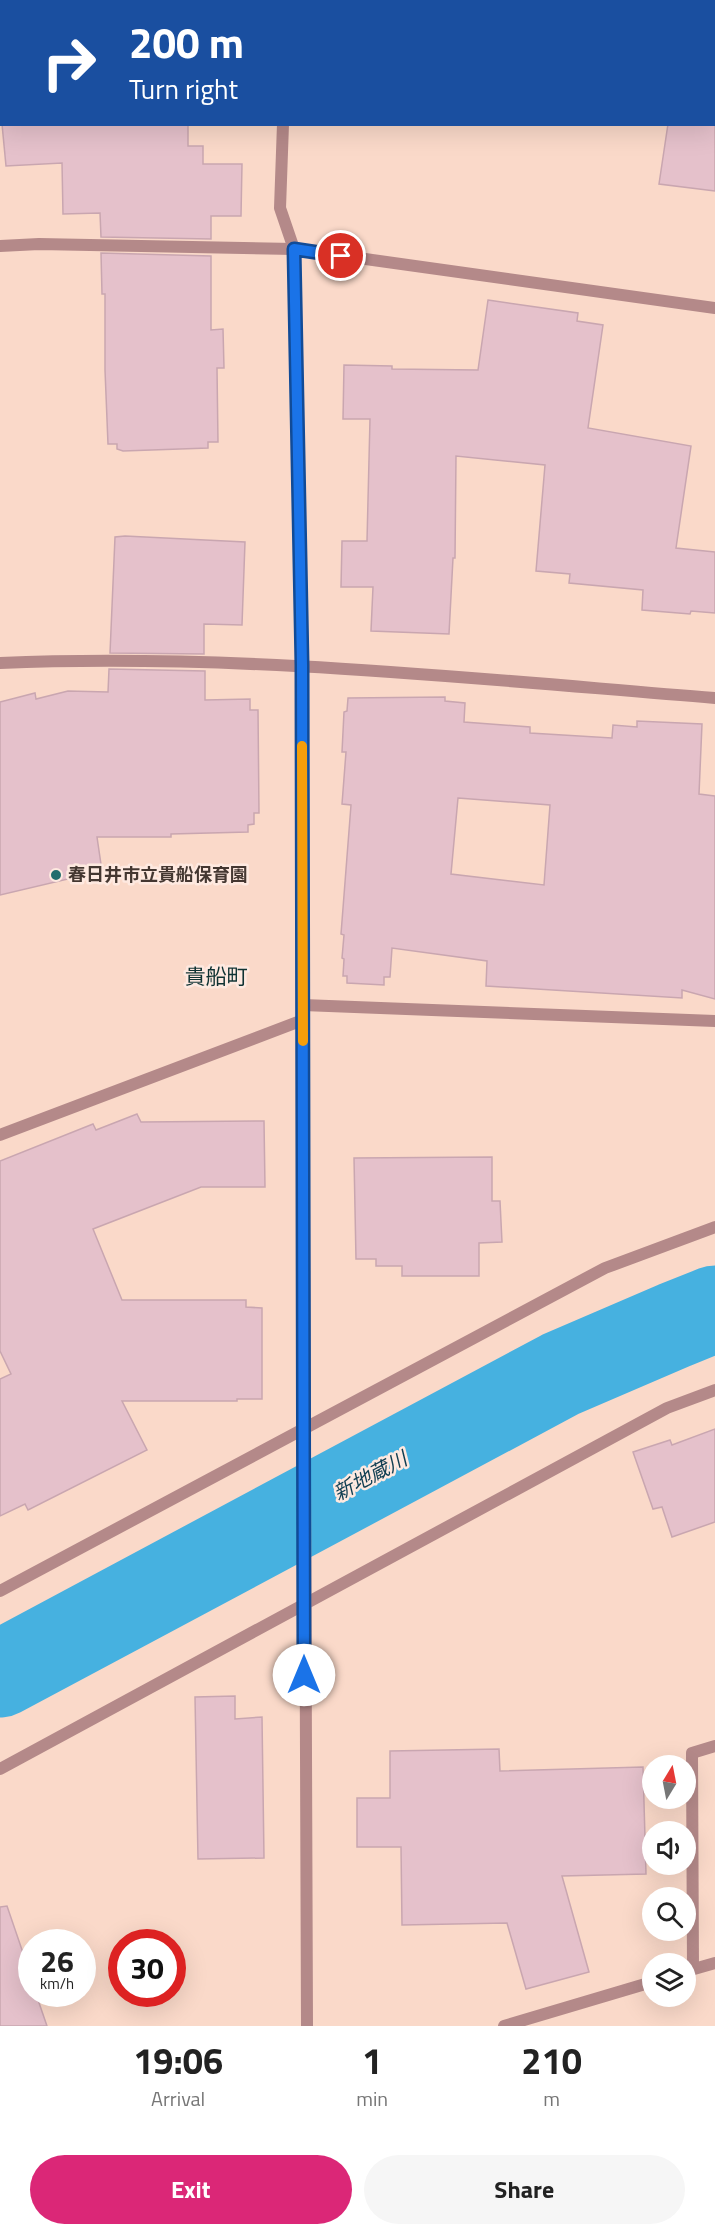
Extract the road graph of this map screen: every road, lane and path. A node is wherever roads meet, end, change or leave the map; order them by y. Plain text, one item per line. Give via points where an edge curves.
1 (283, 126) edge
2 (0, 246) edge
3 (294, 249) junction
4 (715, 308) edge
5 (0, 663) edge
6 (302, 665) junction
7 (715, 698) edge
8 (303, 1005) junction
9 (303, 1020) junction
10 (715, 1021) edge
11 (0, 1135) edge
12 (715, 1227) edge
13 (715, 1390) edge
14 (303, 1429) junction
15 (0, 1591) edge
16 (304, 1605) junction
17 (715, 1746) edge
18 (0, 1769) edge
19 (689, 1953) edge
20 (715, 1963) edge
21 (696, 1969) edge
22 (642, 1985) edge
23 (307, 2026) edge
24 (504, 2026) edge

1 - 3 street via 280,207
2 - 3 street
3 - 4 street
3 - 6 street
5 - 6 street via 82,660
6 - 7 street
6 - 8 street
8 - 9 street
8 - 10 street
9 - 11 street
9 - 14 street
12 - 14 street via 605,1268
13 - 16 street via 667,1408
14 - 15 street
14 - 16 street
16 - 18 street
16 - 23 street
17 - 19 street via 692,1753
20 - 21 street
22 - 24 street

